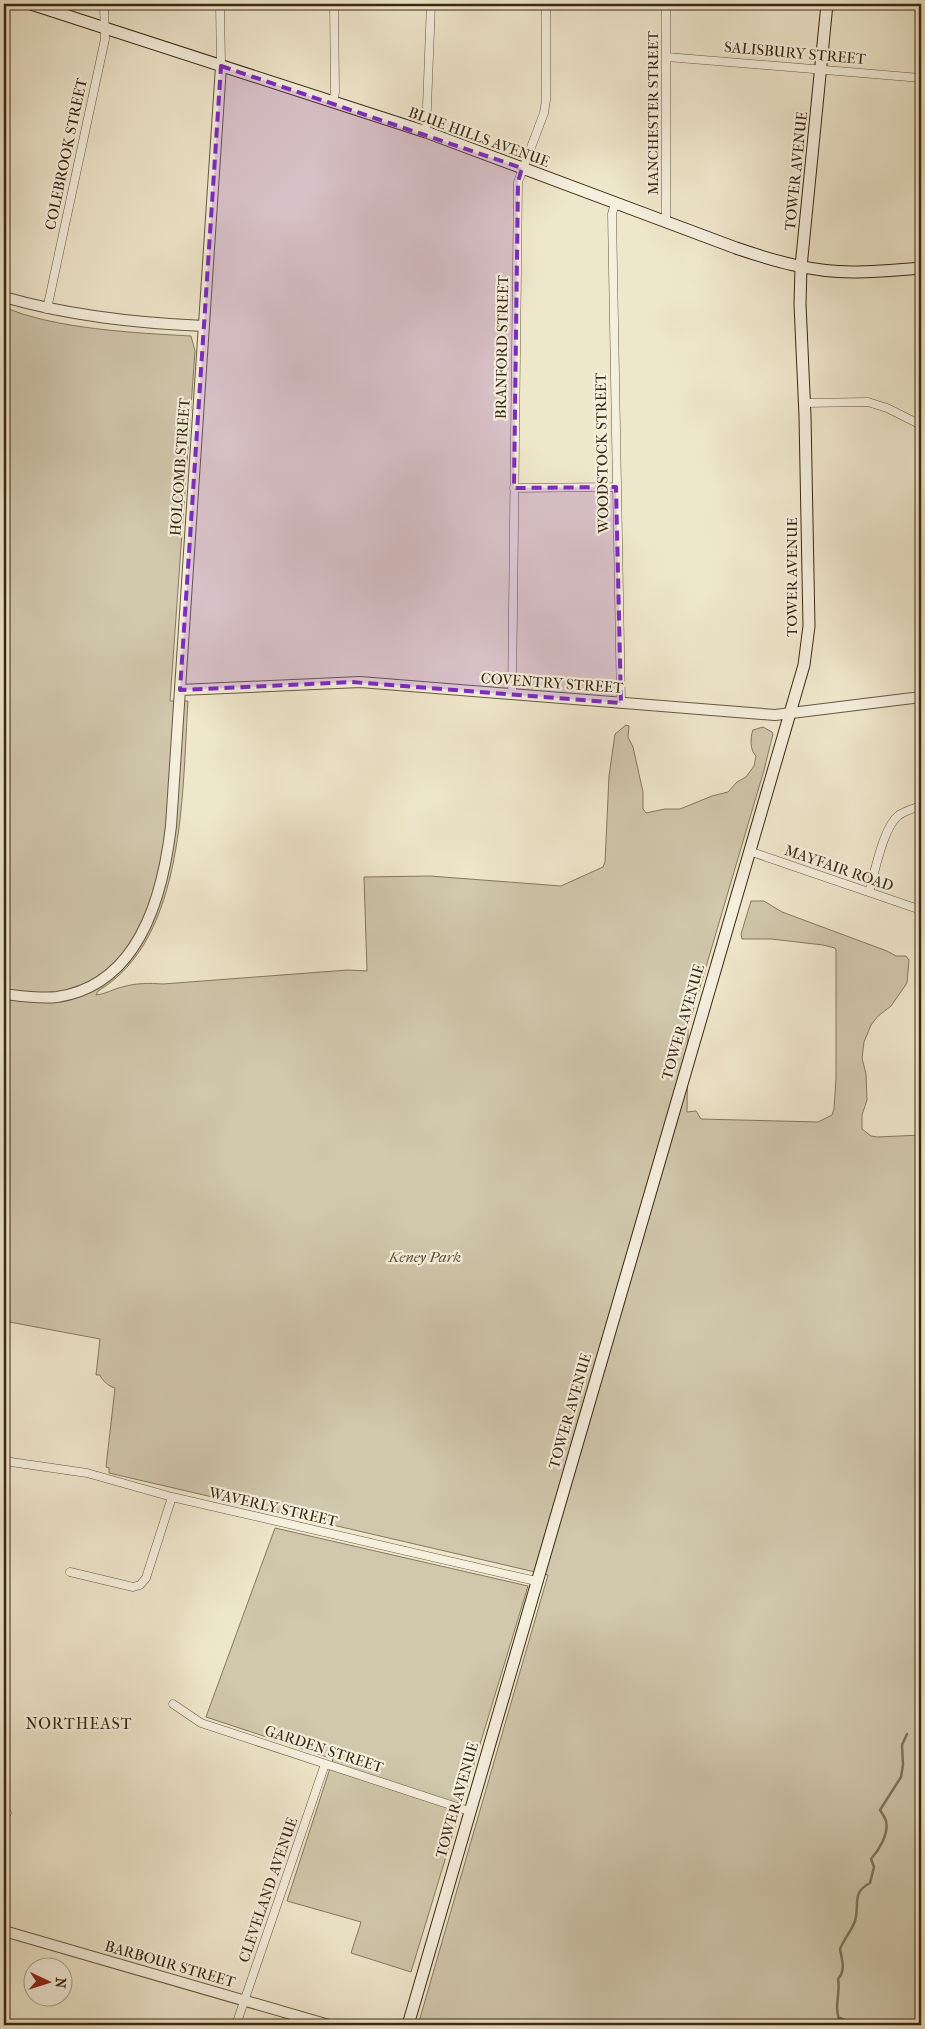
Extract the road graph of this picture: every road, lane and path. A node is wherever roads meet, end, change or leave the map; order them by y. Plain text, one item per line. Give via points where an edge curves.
1 (30, 4) edge
2 (104, 4) edge
3 (220, 4) edge
4 (334, 4) edge
5 (430, 4) edge
6 (546, 4) edge
7 (666, 4) edge
8 (828, 4) edge
9 (106, 28) junction
10 (666, 56) junction
11 (221, 66) junction
12 (821, 68) junction
13 (921, 78) edge
14 (333, 103) junction
15 (426, 132) junction
16 (522, 168) junction
17 (614, 203) junction
18 (666, 222) junction
19 (801, 267) junction
20 (921, 268) edge
21 (4, 297) edge
22 (47, 309) junction
23 (204, 326) junction
24 (804, 403) junction
25 (921, 426) edge
26 (616, 487) junction
27 (514, 488) junction
28 (180, 690) junction
29 (512, 695) junction
30 (921, 697) edge
31 (621, 703) junction
32 (791, 714) junction
33 (921, 806) edge
34 (749, 851) junction
35 (869, 892) junction
36 (921, 910) edge
37 (4, 994) edge
38 (4, 1461) edge
39 (172, 1497) junction
40 (70, 1572) dead end
41 (536, 1581) junction
42 (174, 1704) dead end
43 (325, 1764) junction
44 (469, 1812) junction
45 (4, 1931) edge
46 (244, 2001) junction
47 (236, 2025) edge
48 (329, 2025) edge
49 (408, 2025) edge

1 - 9 main road, BLUE HILLS AVENUE
2 - 9 street, COLEBROOK STREET
3 - 11 street, HOLCOMB STREET
4 - 14 street
5 - 15 street
6 - 16 street, BRANFORD STREET via 546,100
7 - 10 street, MANCHESTER STREET
8 - 12 main road, TOWER AVENUE
9 - 11 main road, BLUE HILLS AVENUE
9 - 22 street, COLEBROOK STREET
10 - 12 street, SALISBURY STREET
10 - 18 street, MANCHESTER STREET
11 - 14 main road, BLUE HILLS AVENUE
11 - 23 street, HOLCOMB STREET
12 - 13 street, SALISBURY STREET
12 - 19 main road, TOWER AVENUE
14 - 15 main road, BLUE HILLS AVENUE
15 - 16 main road, BLUE HILLS AVENUE
16 - 17 main road, BLUE HILLS AVENUE
16 - 27 street, BRANFORD STREET via 518,182
17 - 18 main road, BLUE HILLS AVENUE
17 - 26 street, WOODSTOCK STREET
18 - 19 main road, BLUE HILLS AVENUE via 744,251
19 - 20 main road, BLUE HILLS AVENUE via 853,272
19 - 24 main road, TOWER AVENUE
21 - 22 street
22 - 23 street via 123,321
23 - 28 street, HOLCOMB STREET
24 - 25 street via 868,402
24 - 32 main road, TOWER AVENUE via 809,626 804,666
26 - 27 street
26 - 31 street, WOODSTOCK STREET
27 - 29 street, BRANFORD STREET
28 - 29 street, COVENTRY STREET via 346,682
28 - 37 street, HOLCOMB STREET via 169,844 157,895 144,929 126,958 92,986 57,996
29 - 31 street, COVENTRY STREET
30 - 32 street, COVENTRY STREET
31 - 32 street, COVENTRY STREET via 765,715
32 - 34 main road, TOWER AVENUE
33 - 35 street via 903,813 893,822
34 - 35 street, MAYFAIR ROAD
34 - 41 main road, TOWER AVENUE
35 - 36 street, MAYFAIR ROAD
38 - 39 street, WAVERLY STREET via 87,1473
39 - 40 street via 146,1578 140,1585 133,1587
39 - 41 street, WAVERLY STREET
41 - 44 main road, TOWER AVENUE
42 - 43 street, GARDEN STREET via 201,1723
43 - 44 street, GARDEN STREET
43 - 46 street, CLEVELAND AVENUE
44 - 49 main road, TOWER AVENUE
45 - 46 street, BARBOUR STREET
46 - 47 street, CLEVELAND AVENUE
46 - 48 street, BARBOUR STREET

